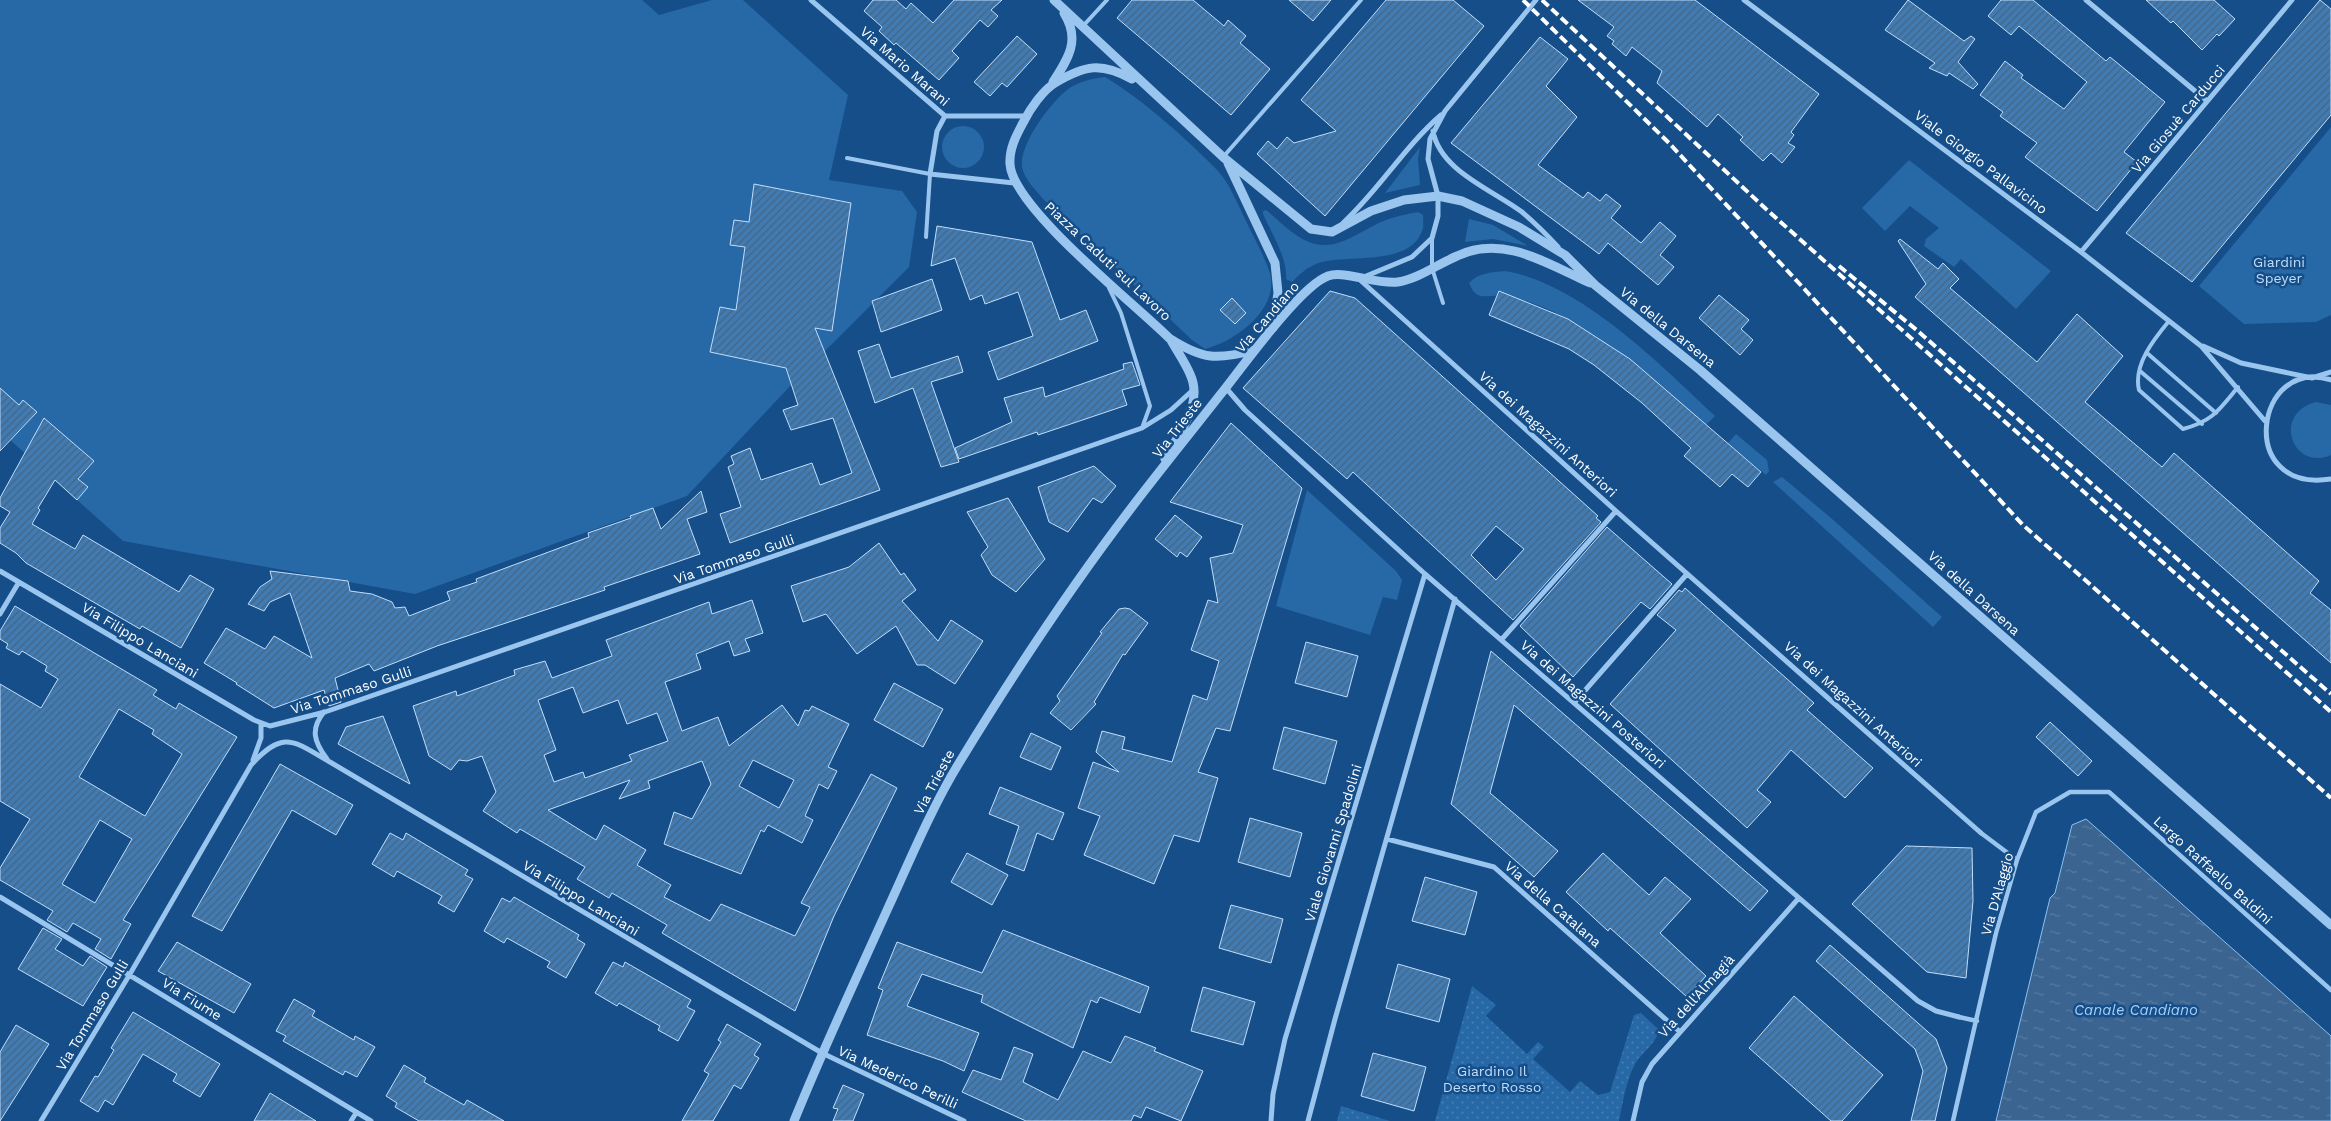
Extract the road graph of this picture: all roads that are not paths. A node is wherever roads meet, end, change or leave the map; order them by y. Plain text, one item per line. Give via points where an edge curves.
1 (811, 0) edge
2 (1107, 0) edge
3 (1361, 0) edge
4 (1536, 0) edge
5 (1744, 0) edge
6 (2086, 0) edge
7 (2292, 0) edge
8 (1056, 2) edge
9 (1082, 28) junction
10 (1052, 85) junction
11 (1145, 87) junction
12 (2207, 101) junction
13 (1445, 111) junction
14 (945, 116) junction
15 (1026, 116) junction
16 (1433, 131) junction
17 (847, 158) dead end
18 (1225, 159) junction
19 (930, 174) junction
20 (1014, 182) junction
21 (1438, 196) junction
22 (1332, 232) junction
23 (926, 237) dead end
24 (1432, 238) junction
25 (2082, 252) junction
26 (1565, 255) junction
27 (1432, 268) junction
28 (1104, 277) junction
29 (1359, 279) junction
30 (1595, 285) junction
31 (1443, 303) dead end
32 (2169, 321) junction
33 (1273, 328) junction
34 (1169, 338) junction
35 (2201, 346) junction
36 (1255, 350) junction
37 (2147, 353) junction
38 (2140, 371) junction
39 (2331, 372) edge
40 (2312, 378) junction
41 (2331, 380) edge
42 (2238, 386) junction
43 (1194, 388) junction
44 (1226, 388) junction
45 (2216, 413) junction
46 (2266, 421) junction
47 (2202, 424) junction
48 (1142, 428) junction
49 (2331, 479) edge
50 (1150, 485) junction
51 (1616, 511) junction
52 (0, 571) edge
53 (1425, 574) junction
54 (1687, 574) junction
55 (19, 582) junction
56 (1455, 598) junction
57 (0, 614) edge
58 (1502, 639) junction
59 (1574, 703) junction
60 (324, 712) junction
61 (261, 724) junction
62 (270, 726) joint
63 (296, 743) joint
64 (330, 762) junction
65 (251, 765) junction
66 (2070, 792) joint
67 (1981, 833) joint
68 (1387, 839) junction
69 (2017, 860) junction
70 (0, 897) edge
71 (1798, 899) junction
72 (2331, 926) edge
73 (130, 974) junction
74 (2331, 990) edge
75 (1959, 1017) joint
76 (1977, 1021) junction
77 (1680, 1032) junction
78 (822, 1053) junction
79 (356, 1113) junction
80 (41, 1121) edge
81 (351, 1121) edge
82 (371, 1121) edge
83 (794, 1121) edge
84 (964, 1121) edge
85 (1271, 1121) edge
86 (1308, 1121) edge
87 (1633, 1121) edge
88 (1953, 1121) edge

1 - 14 street, Via Mario Marani
2 - 9 lane
3 - 18 lane
4 - 13 street
5 - 25 street, Viale Giorgio Pallavicino
6 - 12 street
7 - 12 street, Via Giosuè Carducci
8 - 9 street
8 - 10 street via 1071,28 1073,42 1070,57
9 - 11 street
10 - 11 street, Piazza Caduti sul Lavoro via 1074,72 1096,66 1116,70
10 - 15 street, Piazza Caduti sul Lavoro
11 - 18 street
12 - 25 street, Via Giosuè Carducci
13 - 16 street
13 - 22 street via 1428,126 1365,202
14 - 15 street, Via Mario Marani
14 - 19 street via 937,131
15 - 20 street, Piazza Caduti sul Lavoro via 1010,155
16 - 21 street via 1428,159
16 - 26 street, Via della Darsena via 1437,146 1461,171 1522,213
17 - 19 lane
18 - 22 street via 1311,229
18 - 33 street via 1275,263 1278,293
19 - 20 street
19 - 23 lane
20 - 28 street, Piazza Caduti sul Lavoro via 1040,217
21 - 22 street, Via della Darsena via 1404,200 1371,211
21 - 24 street via 1438,216
21 - 26 street, Via della Darsena via 1462,201 1497,216
24 - 27 lane
24 - 29 street via 1412,257
25 - 32 street, Viale Giorgio Pallavicino
26 - 30 street, Via della Darsena
27 - 29 street, Via della Darsena via 1399,282
27 - 30 street, Via della Darsena via 1466,251 1498,247 1532,256
27 - 31 lane
28 - 34 street, Piazza Caduti sul Lavoro
28 - 48 lane via 1121,313 1150,406
29 - 33 street, Via Candiano via 1340,274 1328,276 1314,284
29 - 51 street, Via dei Magazzini Anteriori
30 - 72 street, Via della Darsena via 1707,376
32 - 35 street, Viale Giorgio Pallavicino
32 - 37 lane
33 - 36 street, Via Candiano
34 - 36 street, Piazza Caduti sul Lavoro via 1189,351 1208,356 1225,357
34 - 43 street, Piazza Caduti sul Lavoro via 1191,375
35 - 40 street via 2241,363
35 - 42 street
36 - 44 street, Via Candiano
37 - 38 lane
37 - 45 lane
38 - 47 lane
38 - 47 lane via 2139,390 2183,428
39 - 40 street
40 - 41 street
40 - 46 street via 2287,387 2270,408
42 - 45 lane
42 - 46 street
43 - 48 street, Via Tommaso Gulli via 1171,410
43 - 50 street, Via Trieste via 1192,409
44 - 50 street, Via Trieste
44 - 53 street, Via dei Magazzini Posteriori via 1245,410
45 - 47 lane
46 - 49 street via 2265,436 2269,450 2288,473 2316,481
48 - 60 street, Via Tommaso Gulli
50 - 78 street, Via Trieste via 1050,623 957,766 922,834
51 - 54 street, Via dei Magazzini Anteriori
51 - 58 street, Via dei Magazzini Anteriori
52 - 55 street, Via Filippo Lanciani
53 - 56 street, Via dei Magazzini Posteriori
53 - 85 street, Viale Giovanni Spadolini via 1285,1040 1273,1094
54 - 59 street
54 - 67 street, Via dei Magazzini Anteriori
55 - 57 street
55 - 61 street, Via Filippo Lanciani
56 - 58 street, Via dei Magazzini Posteriori
56 - 68 street
58 - 59 street, Via dei Magazzini Posteriori
59 - 71 street, Via dei Magazzini Posteriori
60 - 62 street, Via Tommaso Gulli
60 - 64 street, Via Filippo Lanciani via 317,720 314,732 316,742
61 - 62 street, Via Filippo Lanciani
61 - 65 street, Via Tommaso Gulli via 261,738
63 - 64 street, Via Filippo Lanciani
63 - 65 street, Via Tommaso Gulli via 274,743
64 - 78 street, Via Filippo Lanciani
65 - 73 street, Via Tommaso Gulli
66 - 69 street, Via D'Alaggio via 2036,812
66 - 74 street, Largo Raffaello Baldini via 2109,792
67 - 69 street
68 - 77 street, Via della Catalana via 1494,867
68 - 86 street
69 - 76 street, Via D'Alaggio via 1996,933
70 - 73 street, Via Fiume
71 - 75 street, Via dei Magazzini Posteriori via 1918,1001 1936,1011
71 - 77 street, Via dell'Almagià
73 - 79 street, Via Fiume
73 - 80 street, Via Tommaso Gulli
75 - 76 street
76 - 88 street, Via D'Alaggio
77 - 87 street, Via dell'Almagià via 1652,1064 1642,1082
78 - 83 street, Via Trieste
78 - 84 street, Via Mederico Perilli
79 - 81 street
79 - 82 street, Via Fiume

